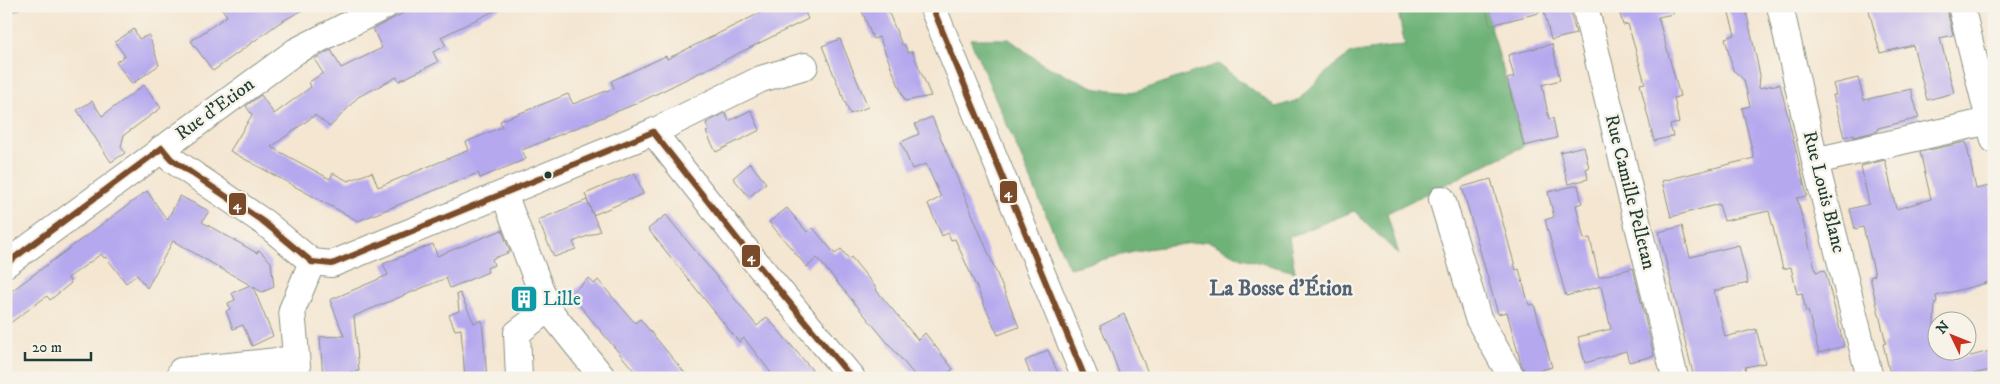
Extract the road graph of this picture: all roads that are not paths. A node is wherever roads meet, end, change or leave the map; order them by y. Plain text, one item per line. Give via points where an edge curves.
1 (386, 6) edge
2 (932, 6) edge
3 (1585, 6) edge
4 (1780, 6) edge
5 (1961, 6) edge
6 (804, 66) dead end
7 (1991, 130) edge
8 (654, 132) junction
9 (162, 148) junction
10 (1816, 161) junction
11 (504, 194) junction
12 (1442, 199) dead end
13 (312, 262) junction
14 (6, 264) edge
15 (548, 309) junction
16 (297, 368) edge
17 (181, 371) dead end
18 (519, 378) edge
19 (603, 378) edge
20 (852, 378) edge
21 (1085, 378) edge
22 (1512, 378) edge
23 (1675, 378) edge
24 (1870, 378) edge

1 - 9 street, Rue d'Etion via 296,51
2 - 21 street
3 - 23 street, Rue Camille Pelletan
4 - 10 street, Rue Louis Blanc
5 - 7 street
6 - 8 street via 760,79
7 - 10 street
8 - 11 street
8 - 20 street
9 - 13 street via 171,159 265,223
9 - 14 street, Rue d'Etion
10 - 24 street, Rue Louis Blanc
11 - 13 street via 332,264
11 - 15 street
12 - 22 street via 1478,318
13 - 16 street via 292,310
15 - 18 street via 517,332
15 - 19 street
16 - 17 street

